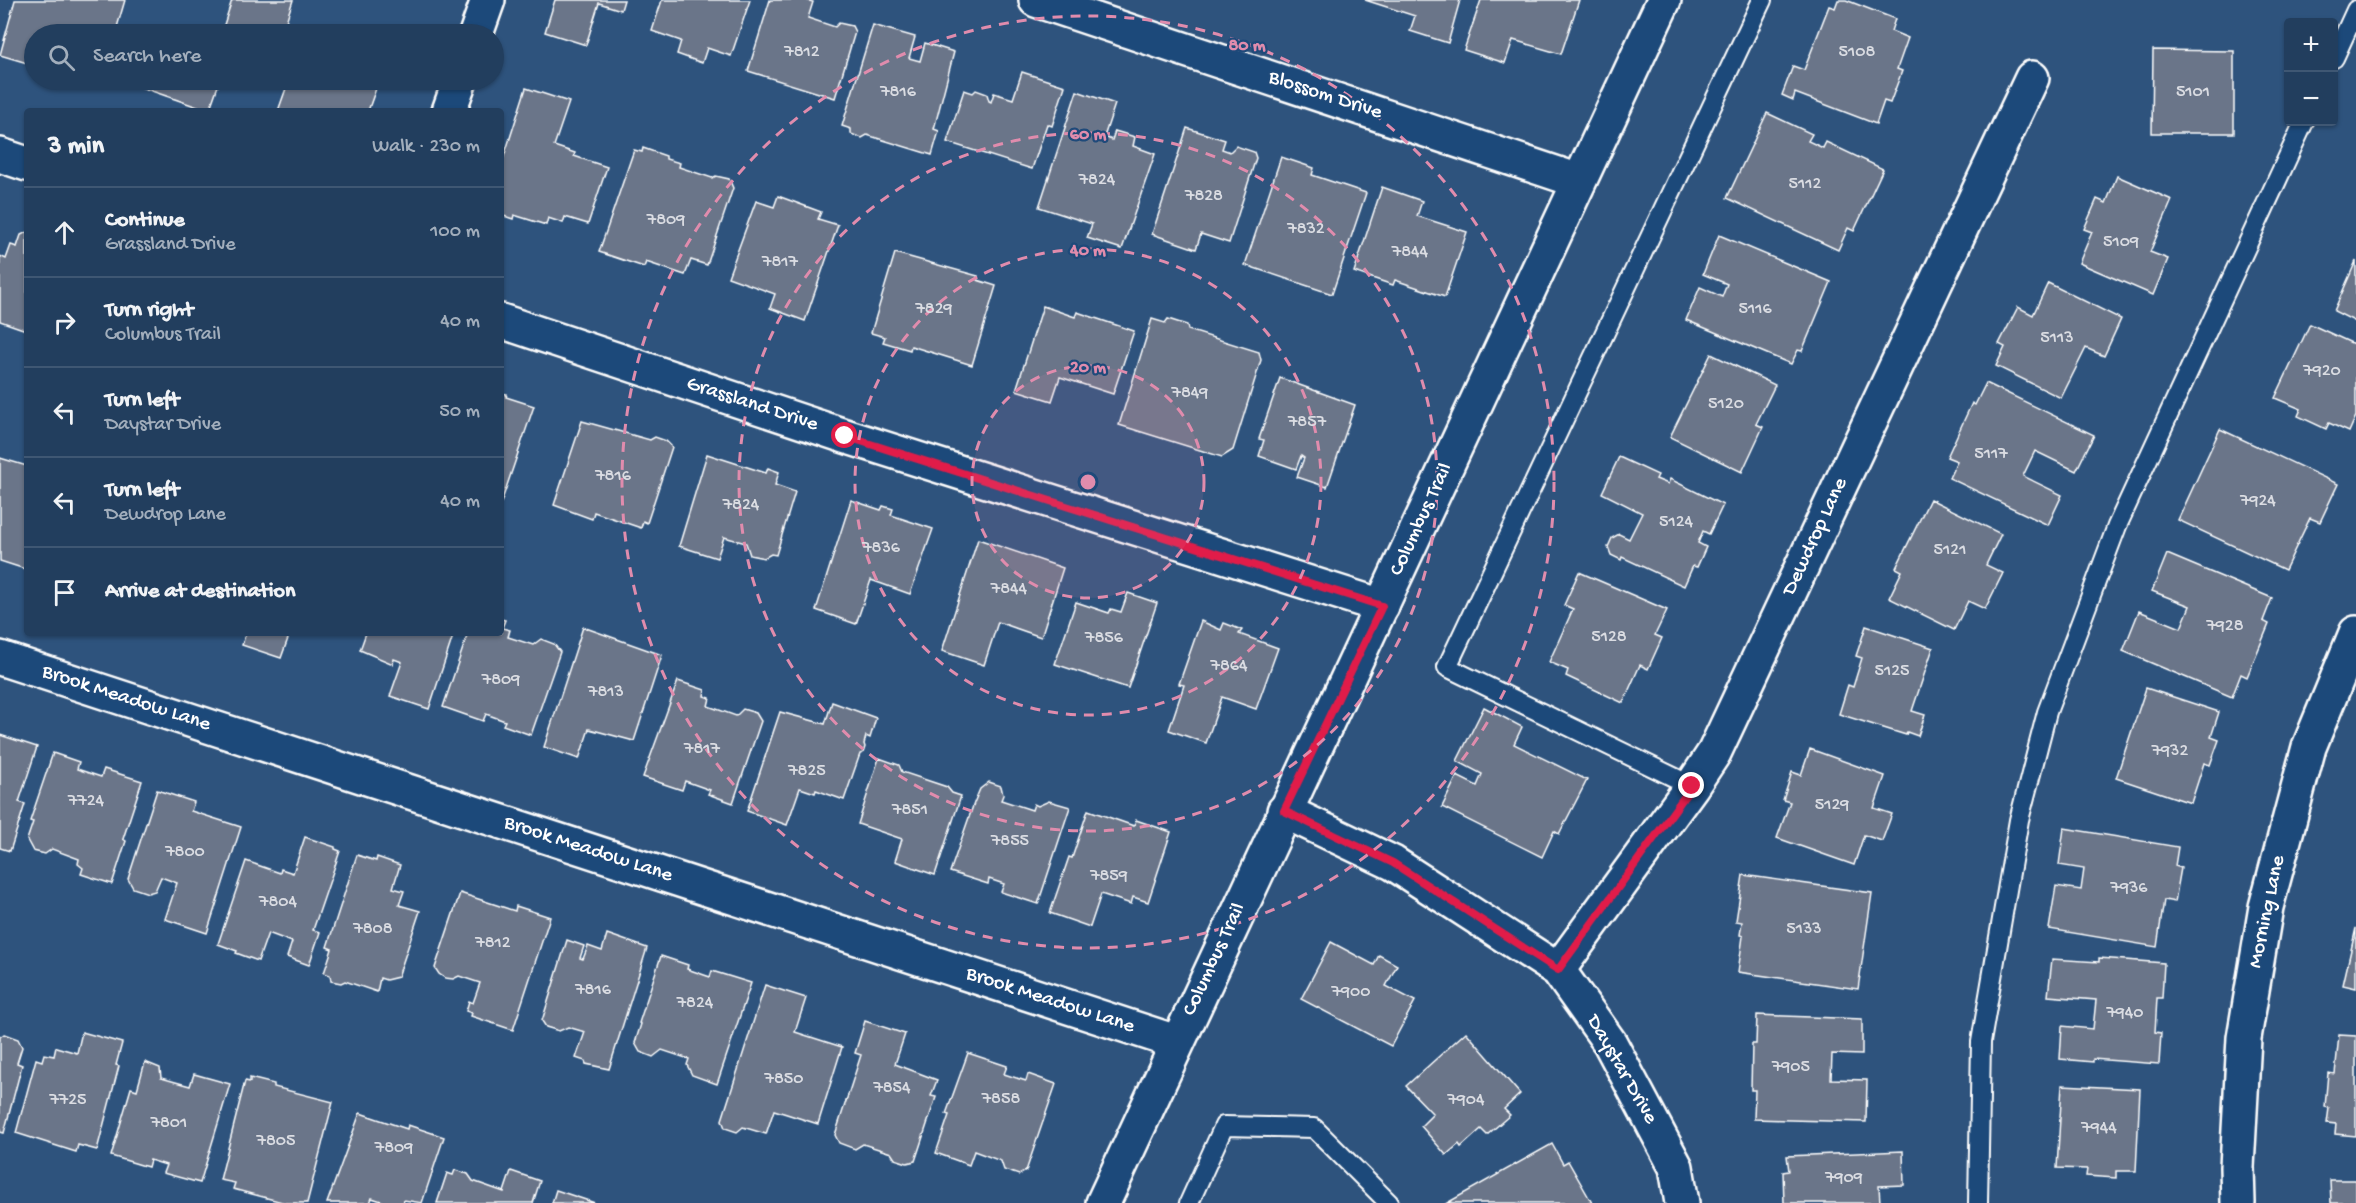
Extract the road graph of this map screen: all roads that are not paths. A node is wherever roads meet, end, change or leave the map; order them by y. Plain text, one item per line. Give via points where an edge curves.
1 (488, 0) edge
2 (1036, 0) edge
3 (1664, 0) edge
4 (1762, 0) edge
5 (2356, 10) edge
6 (480, 24) edge
7 (2338, 49) edge
8 (2032, 78) dead end
9 (456, 90) edge
10 (449, 108) edge
11 (2302, 126) edge
12 (0, 155) edge
13 (24, 163) edge
14 (1579, 181) junction
15 (504, 322) edge
16 (1382, 606) junction
17 (2356, 633) edge
18 (0, 658) edge
19 (1692, 786) junction
20 (1284, 811) junction
21 (1558, 970) junction
22 (1176, 1042) junction
23 (1103, 1203) edge
24 (1189, 1203) edge
25 (1389, 1203) edge
26 (1682, 1203) edge
27 (1978, 1203) edge
28 (2238, 1203) edge

1 - 6 street
2 - 14 street, Blossom Drive
3 - 14 street, Columbus Trail
4 - 19 lane via 1448,667
5 - 7 lane
8 - 19 street, Dewdrop Lane via 1714,753
9 - 10 street
11 - 27 lane via 2117,526 2047,711 2019,820 1981,1042
12 - 13 street
14 - 16 street, Columbus Trail
15 - 16 street, Grassland Drive via 845,436
16 - 20 street, Columbus Trail
17 - 28 street, Morning Lane via 2308,747 2266,908 2244,1038
18 - 22 street, Brook Meadow Lane
19 - 21 street, Dewdrop Lane
20 - 21 street, Daystar Drive via 1393,863
20 - 22 street, Columbus Trail
21 - 26 street, Daystar Drive via 1616,1053 1676,1167
22 - 23 street, Columbus Trail
24 - 25 lane via 1224,1126 1314,1128

